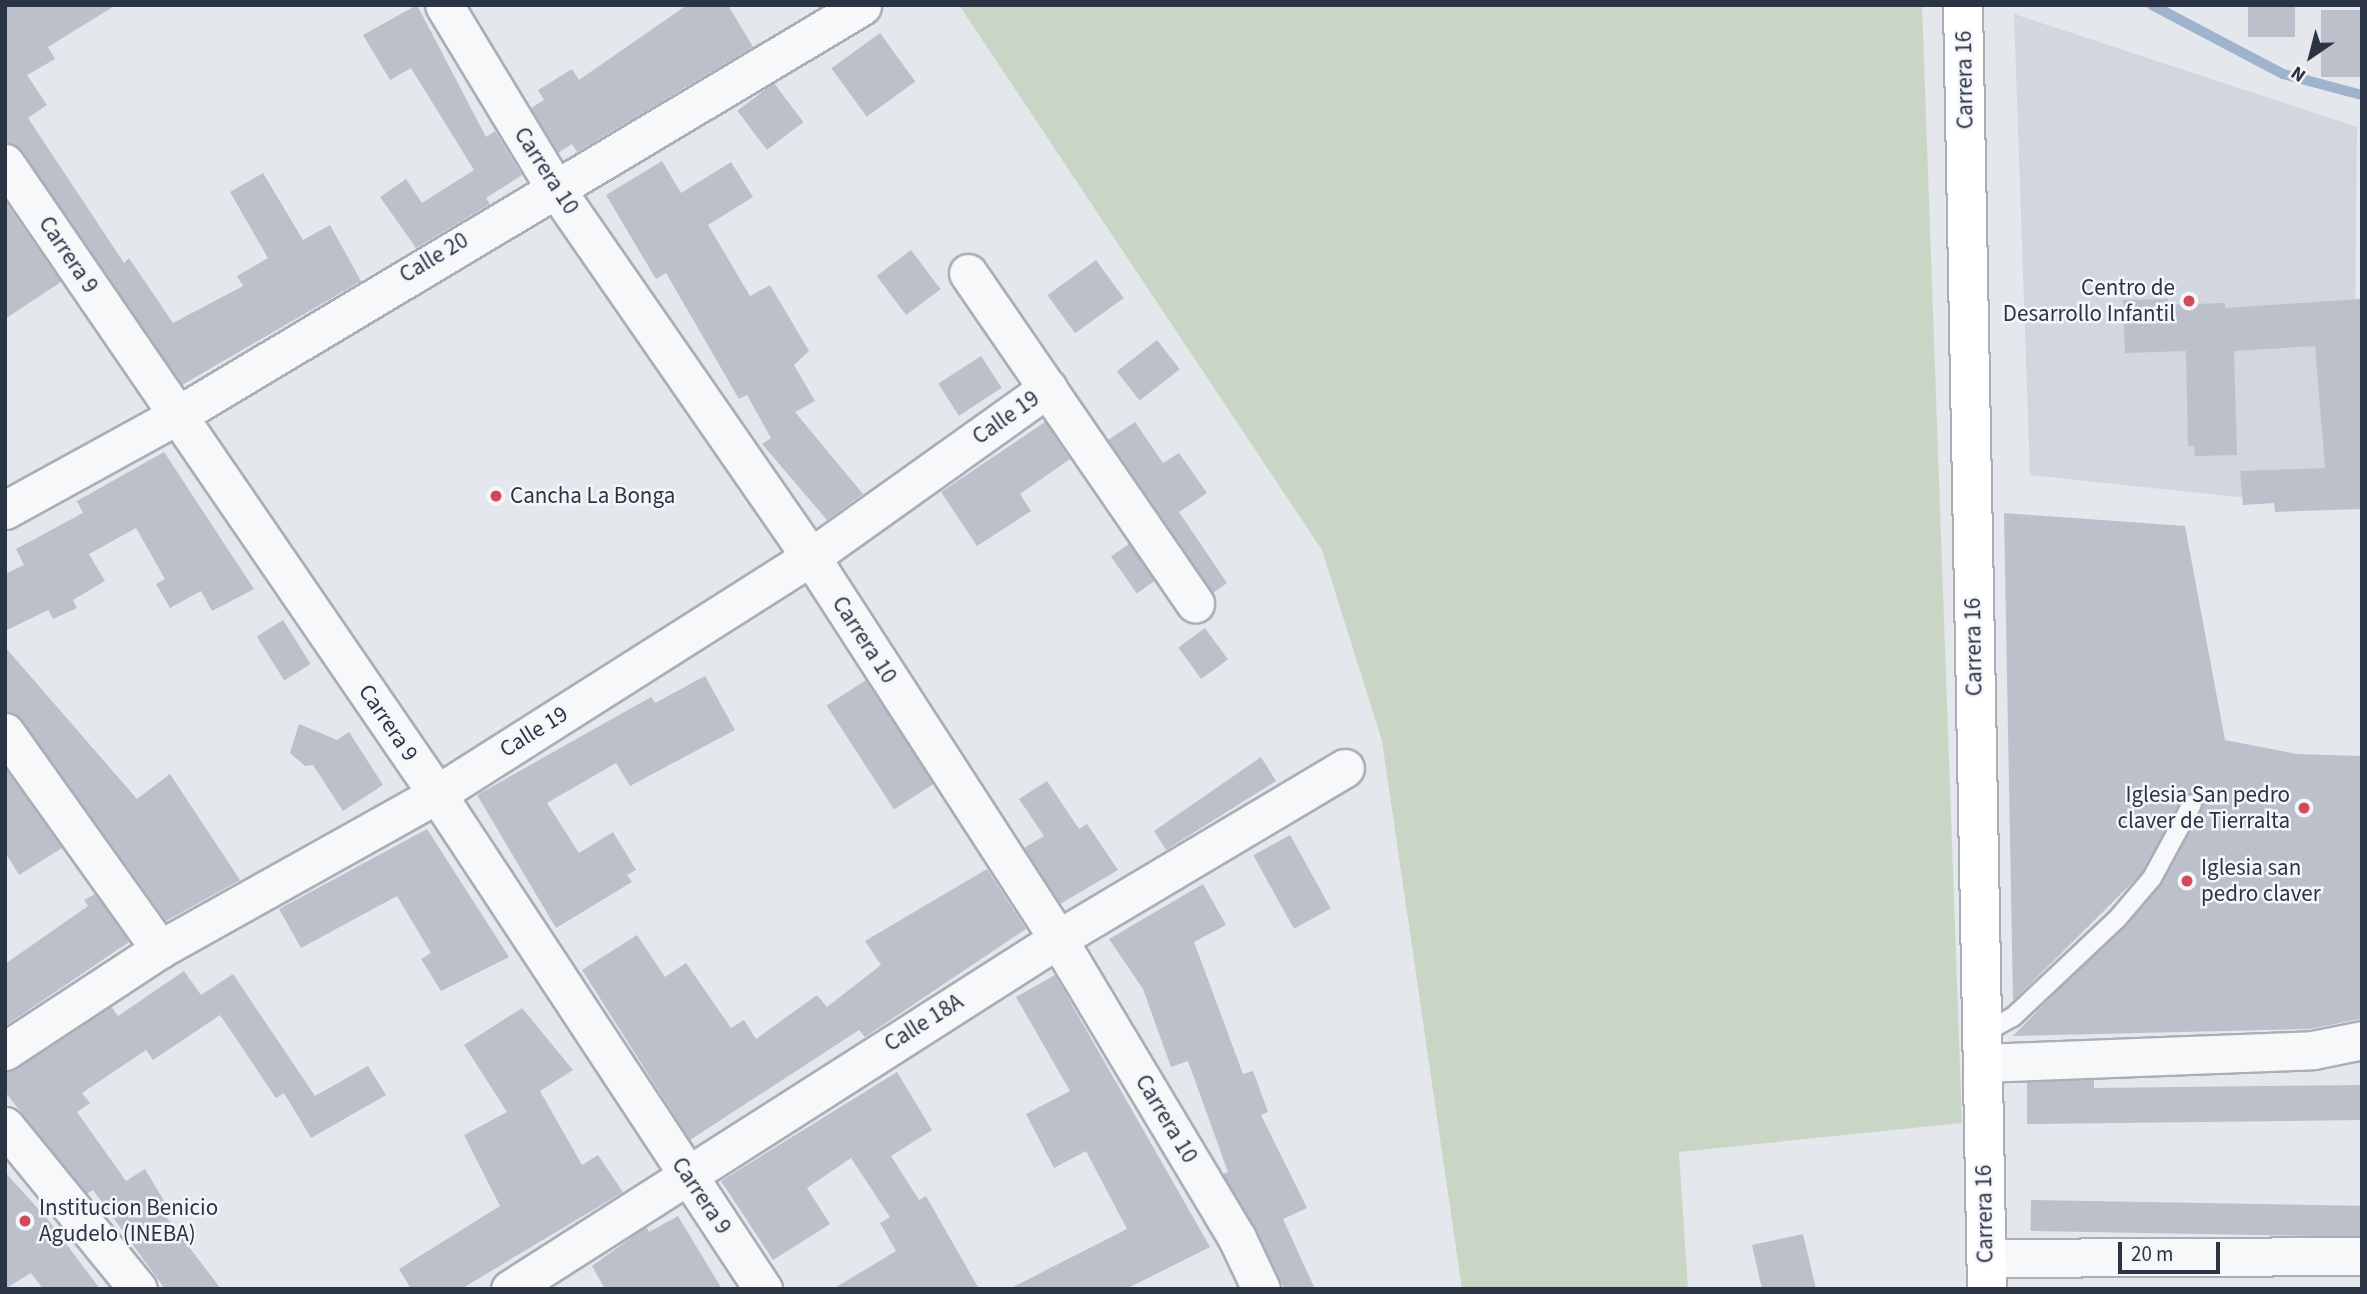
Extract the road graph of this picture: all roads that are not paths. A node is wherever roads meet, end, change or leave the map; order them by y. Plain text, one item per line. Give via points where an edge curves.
1 (444, 5) edge
2 (1963, 5) edge
3 (862, 6) edge
4 (5, 163) edge
5 (553, 185) junction
6 (968, 273) dead end
7 (1048, 388) junction
8 (178, 415) junction
9 (5, 510) edge
10 (811, 557) junction
11 (1195, 603) dead end
12 (5, 733) edge
13 (1345, 768) dead end
14 (437, 794) junction
15 (2192, 804) dead end
16 (1058, 939) junction
17 (160, 949) junction
18 (2362, 1040) edge
19 (1981, 1049) junction
20 (5, 1051) edge
21 (5, 1126) edge
22 (685, 1174) junction
23 (2362, 1256) edge
24 (1987, 1274) edge
25 (138, 1289) edge
26 (510, 1289) edge
27 (763, 1289) edge
28 (1261, 1289) edge

1 - 5 street, Carrera 10
2 - 19 main road, Carrera 16
3 - 5 street, Calle 20
4 - 8 street, Carrera 9
5 - 8 street, Calle 20
5 - 10 street, Carrera 10
6 - 7 street
7 - 10 street, Calle 19
7 - 11 street
8 - 9 street, Calle 20
8 - 14 street, Carrera 9
10 - 14 street, Calle 19
10 - 16 street, Carrera 10
12 - 17 street
13 - 16 street, Calle 18A
14 - 17 street, Calle 19
14 - 22 street, Carrera 9
15 - 19 lane via 2152,878 2118,918
16 - 22 street, Calle 18A
16 - 28 street, Carrera 10 via 1237,1237
17 - 20 street, Calle 19
18 - 19 street via 2313,1050
19 - 24 main road, Carrera 16
21 - 25 street
22 - 26 street, Calle 18A
22 - 27 street, Carrera 9
23 - 24 street

